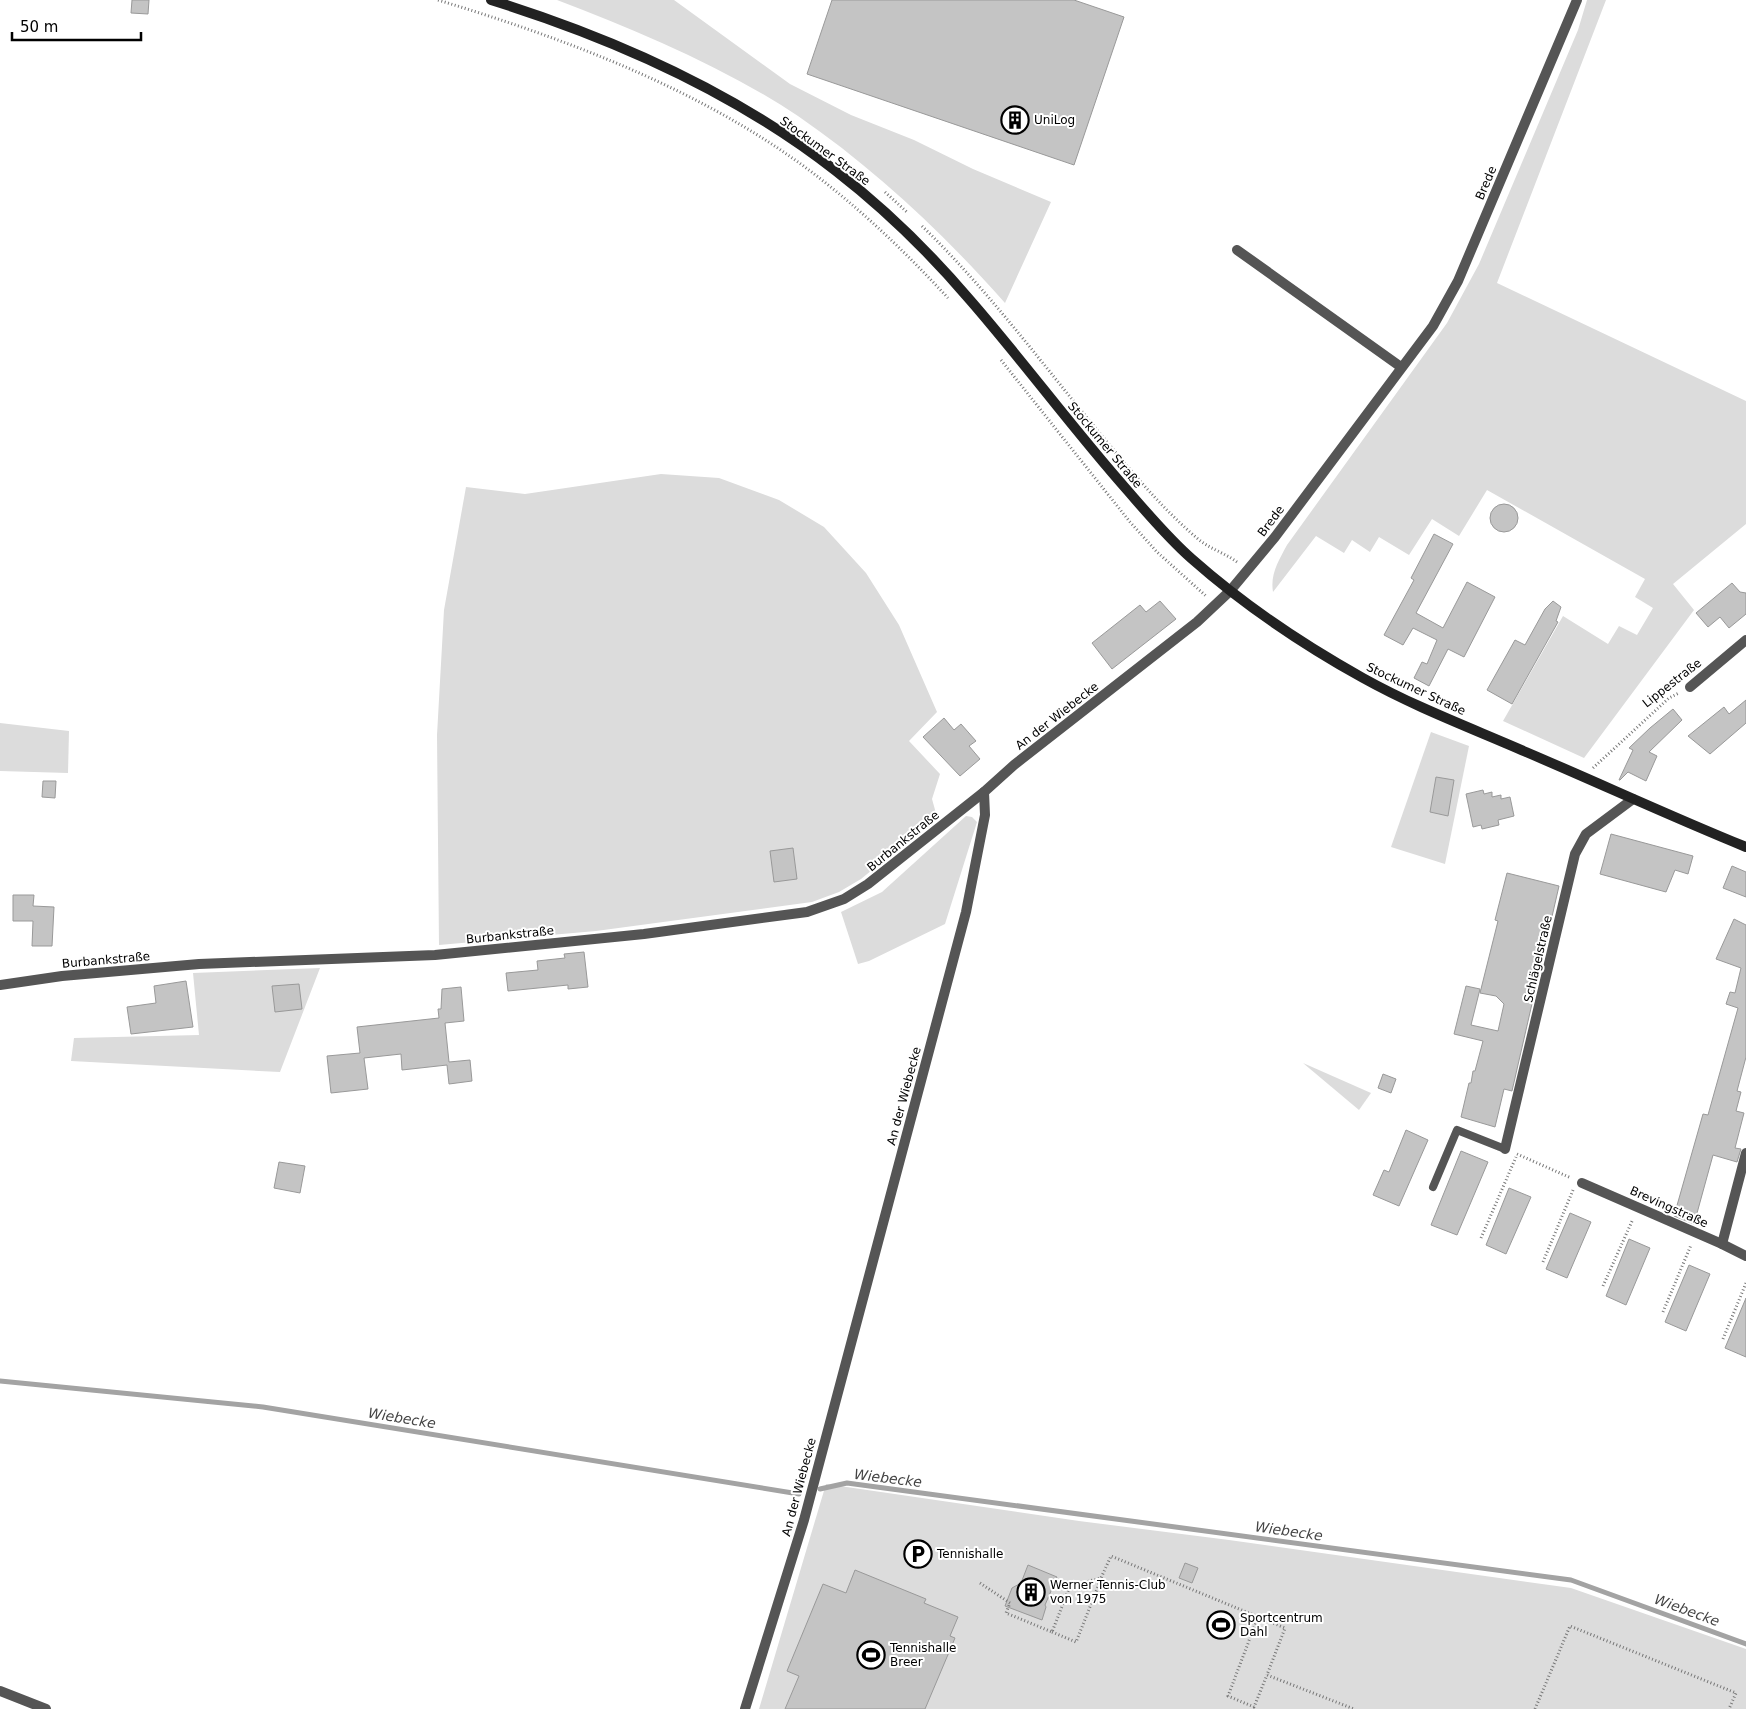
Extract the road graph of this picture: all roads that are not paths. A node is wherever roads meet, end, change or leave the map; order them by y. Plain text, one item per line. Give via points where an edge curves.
1 (490, 0) edge
2 (1577, 0) edge
3 (1237, 250) dead end
4 (1401, 367) junction
5 (1230, 591) junction
6 (1746, 640) edge
7 (1690, 687) road end
8 (984, 792) junction
9 (1633, 800) junction
10 (1746, 847) edge
11 (0, 985) edge
12 (1505, 1149) joint
13 (1746, 1153) edge
14 (1580, 1182) road end
15 (1433, 1187) dead end
16 (1722, 1244) junction
17 (1746, 1256) edge
18 (0, 1691) edge
19 (46, 1709) edge
20 (745, 1709) edge

1 - 5 main road, Stockumer Straße via 574,28 710,90 784,134 836,171 885,212 933,259 1142,507 1189,557
2 - 4 street, Brede via 1458,281 1433,326
3 - 4 street
4 - 5 street, Brede via 1275,537
5 - 8 street, An der Wiebecke via 1197,622 1014,764
5 - 9 main road, Stockumer Straße via 1278,627 1364,679 1431,712
6 - 7 street, Lippestraße
8 - 11 street, Burbankstraße via 868,884 844,899 807,912 644,934 435,954 199,964
8 - 20 street, An der Wiebecke via 985,815 966,912 804,1520
9 - 10 main road, Stockumer Straße
9 - 12 street, Schlägelstraße via 1586,834 1575,854
12 - 15 lane via 1457,1130
13 - 16 street
14 - 16 street, Brevingstraße
16 - 17 street, Brevingstraße
18 - 19 street

